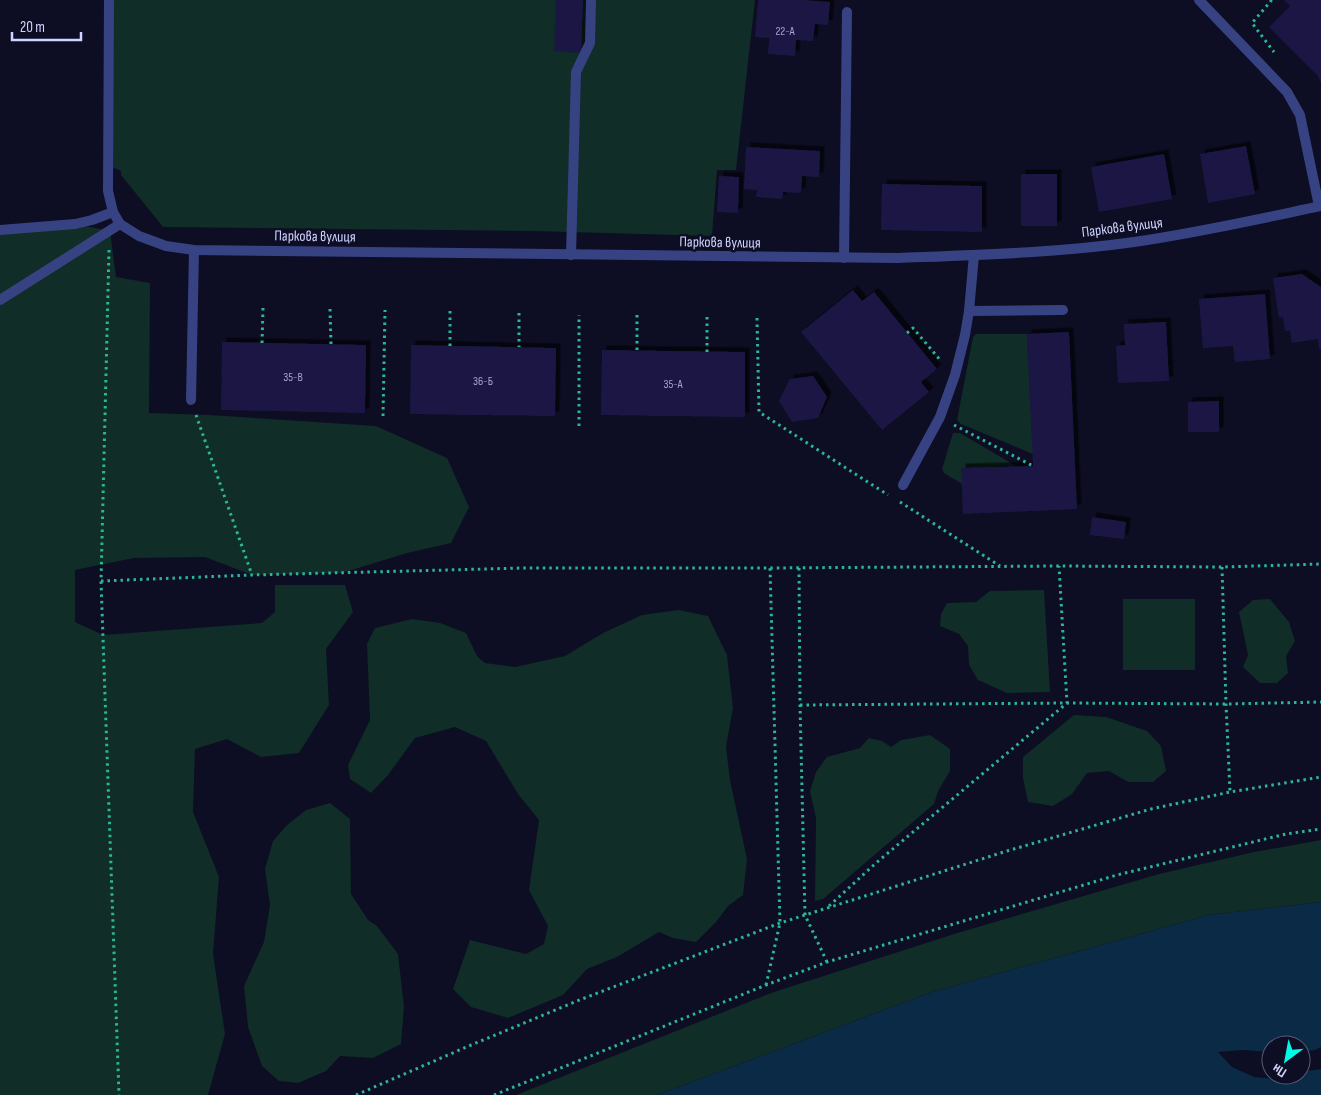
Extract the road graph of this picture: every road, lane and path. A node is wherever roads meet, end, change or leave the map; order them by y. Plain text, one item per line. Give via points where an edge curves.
1 (109, 0) edge
2 (591, 0) edge
3 (1200, 0) edge
4 (847, 12) dead end
5 (1320, 206) edge
6 (113, 212) junction
7 (120, 224) junction
8 (0, 230) edge
9 (110, 231) junction
10 (194, 250) junction
11 (571, 255) junction
12 (974, 255) junction
13 (844, 258) junction
14 (0, 300) edge
15 (263, 308) dead end
16 (330, 309) dead end
17 (385, 310) dead end
18 (1063, 310) dead end
19 (450, 311) dead end
20 (969, 311) junction
21 (518, 313) dead end
22 (579, 314) dead end
23 (637, 316) dead end
24 (707, 317) dead end
25 (756, 318) dead end
26 (907, 333) dead end
27 (262, 343) dead end
28 (331, 344) dead end
29 (450, 346) dead end
30 (519, 347) dead end
31 (637, 351) dead end
32 (707, 352) dead end
33 (944, 365) dead end
34 (191, 400) joint
35 (383, 416) dead end
36 (940, 418) junction
37 (579, 426) dead end
38 (1033, 466) dead end
39 (903, 485) dead end
40 (889, 495) dead end
41 (897, 500) dead end
42 (1321, 564) edge
43 (1059, 566) junction
44 (1000, 567) junction
45 (770, 568) junction
46 (799, 568) junction
47 (1222, 568) junction
48 (252, 575) junction
49 (101, 581) junction
50 (1321, 702) edge
51 (1067, 703) junction
52 (1226, 704) junction
53 (800, 705) junction
54 (1321, 777) edge
55 (1230, 792) junction
56 (1321, 829) edge
57 (826, 908) junction
58 (805, 915) junction
59 (780, 923) junction
60 (827, 962) junction
61 (766, 985) junction
62 (119, 1095) edge
63 (356, 1095) edge
64 (494, 1095) edge

1 - 6 street via 108,191
2 - 11 street via 590,43 576,72
3 - 5 street via 1287,92 1300,114
4 - 13 street
5 - 12 street, Паркова вулиця via 1132,242
6 - 7 street
6 - 8 street via 75,224
7 - 9 street
7 - 10 street, Паркова вулиця via 139,236 166,246
9 - 14 street
9 - 49 path
10 - 11 street, Паркова вулиця
10 - 34 street
11 - 13 street, Паркова вулиця
12 - 13 street, Паркова вулиця
12 - 20 street
15 - 27 path
16 - 28 path
17 - 35 path
18 - 20 street
19 - 29 path
20 - 36 street
21 - 30 path
22 - 37 path
23 - 31 path
24 - 32 path
25 - 40 path via 759,412
26 - 33 path via 912,328
34 - 48 path
36 - 38 path
36 - 39 street
41 - 44 path
42 - 47 path
43 - 44 path
43 - 47 path
43 - 51 path
44 - 46 path
45 - 46 path
45 - 48 path via 524,568
45 - 59 path
46 - 53 path
47 - 52 path
48 - 49 path
49 - 62 path
50 - 52 path
51 - 52 path
51 - 53 path
51 - 57 path
52 - 55 path
53 - 58 path
54 - 55 path
55 - 57 path via 1151,809
56 - 60 path via 1276,836 1117,875
57 - 58 path
58 - 59 path
58 - 60 path
59 - 61 path
59 - 63 path via 582,999
60 - 61 path
61 - 64 path

